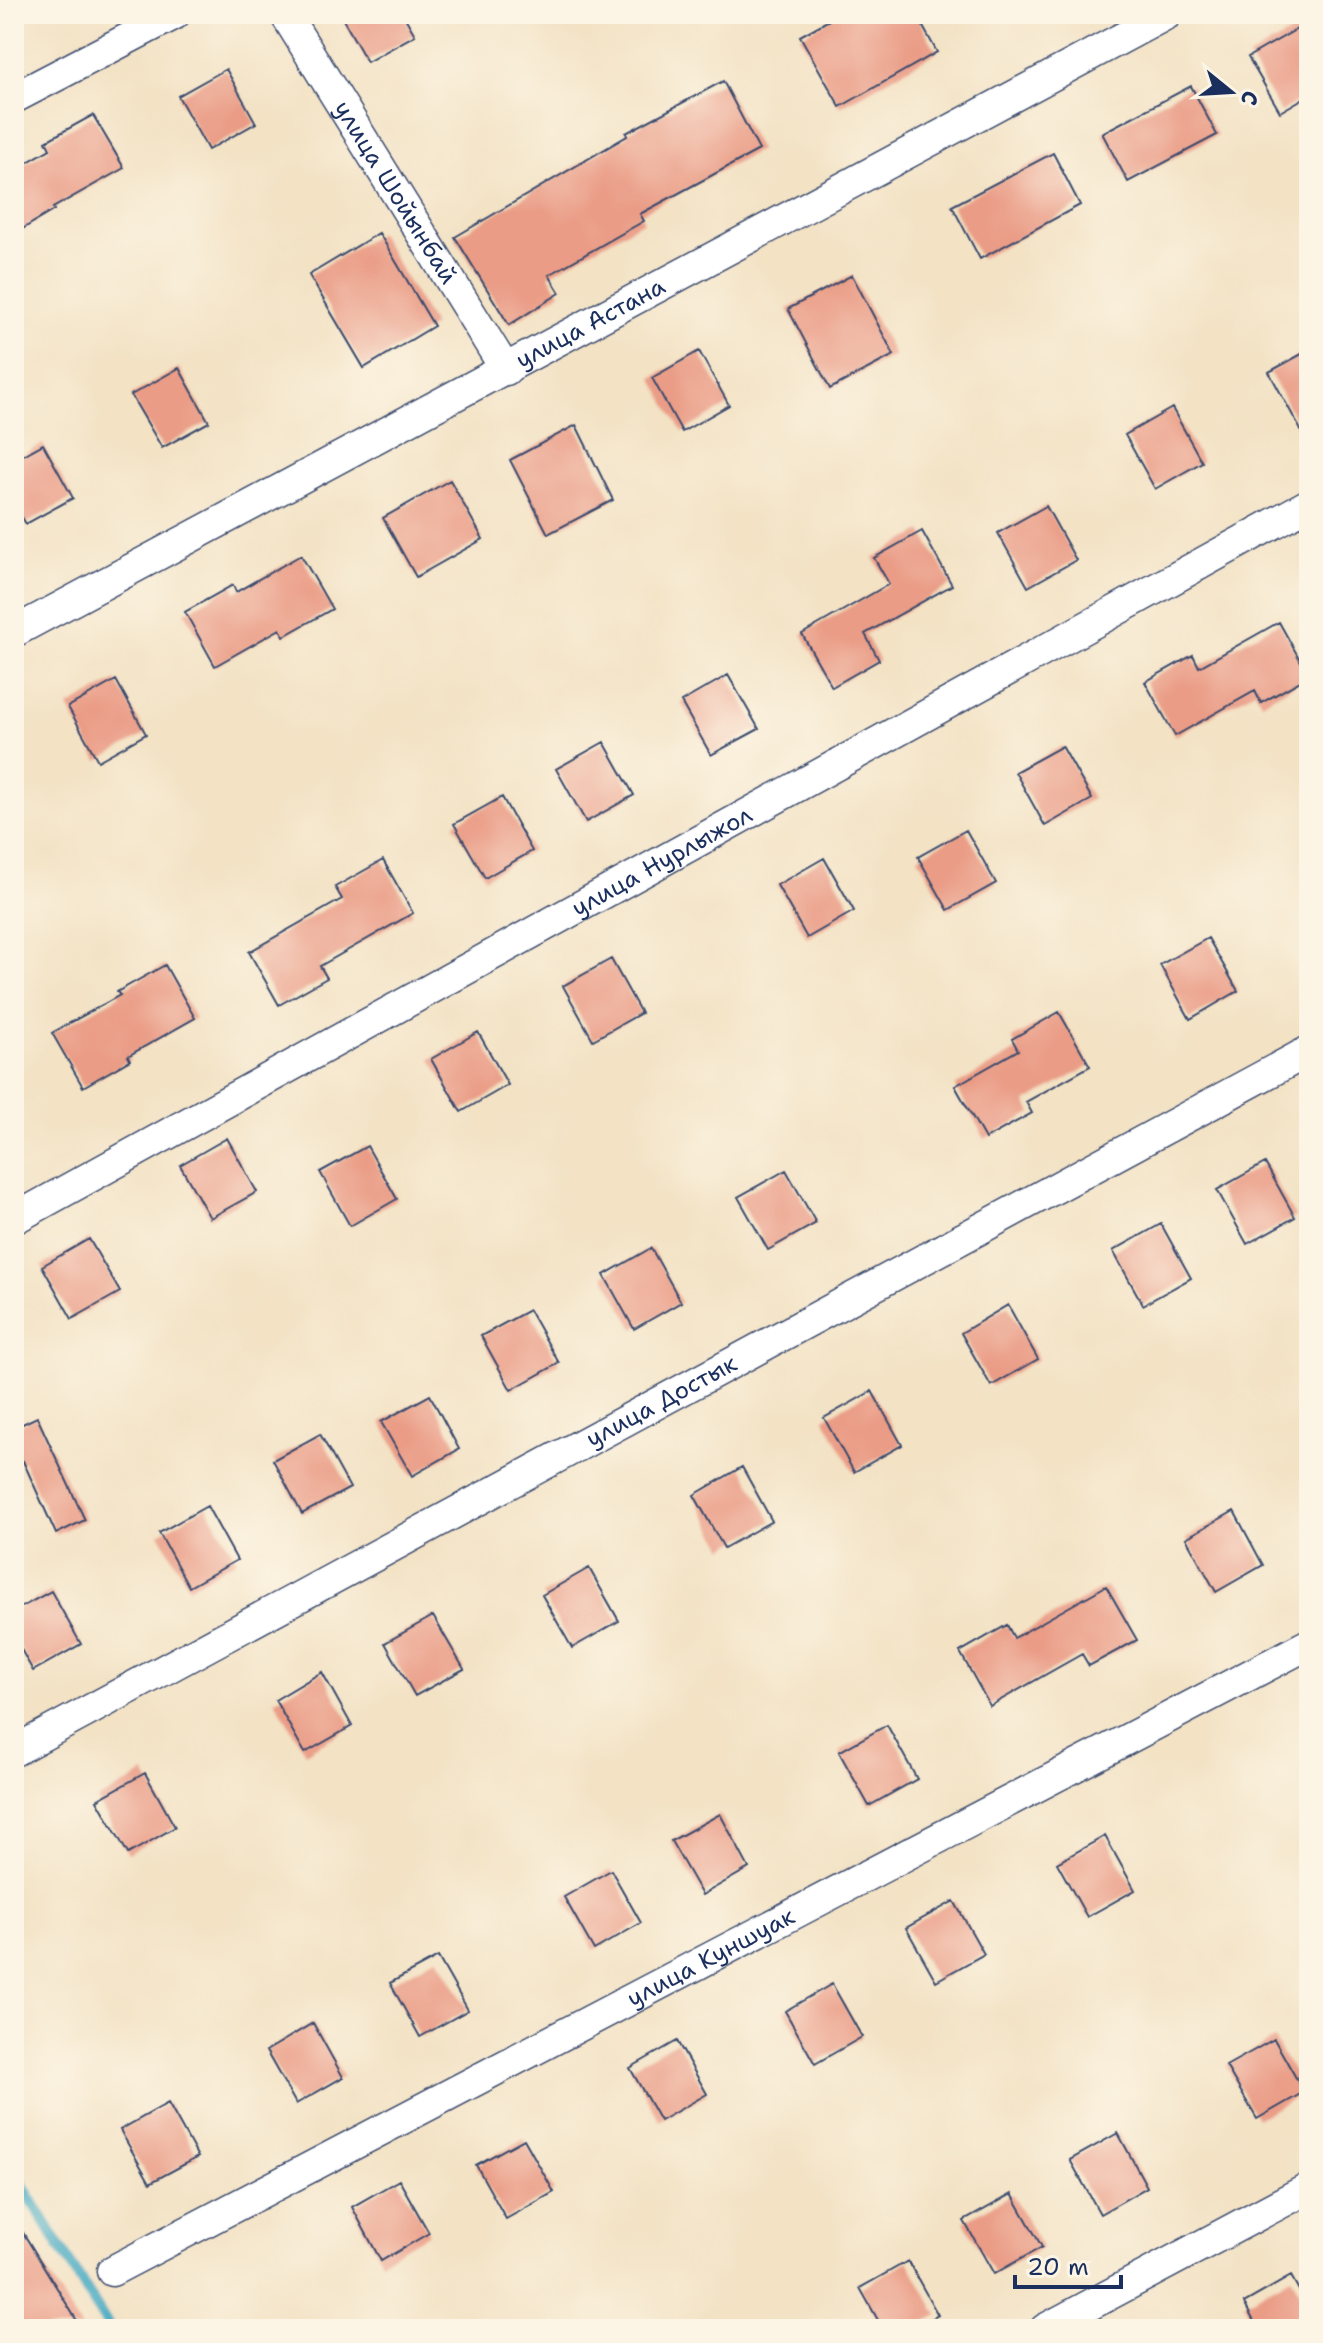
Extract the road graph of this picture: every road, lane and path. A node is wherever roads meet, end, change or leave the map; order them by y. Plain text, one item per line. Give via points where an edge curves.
1 (175, 14) edge
2 (285, 14) edge
3 (1167, 14) edge
4 (14, 98) edge
5 (506, 370) junction
6 (1309, 504) edge
7 (14, 632) edge
8 (1309, 1051) edge
9 (14, 1219) edge
10 (1309, 1644) edge
11 (14, 1751) edge
12 (1309, 2188) edge
13 (112, 2271) dead end
14 (1045, 2329) edge

1 - 4 street
2 - 5 street, улица Шойынбай
3 - 5 street, улица Астана
5 - 7 street, улица Астана
6 - 9 street, улица Нурлыжол
8 - 11 street, улица Достык
10 - 13 street, улица Куншуак
12 - 14 street

